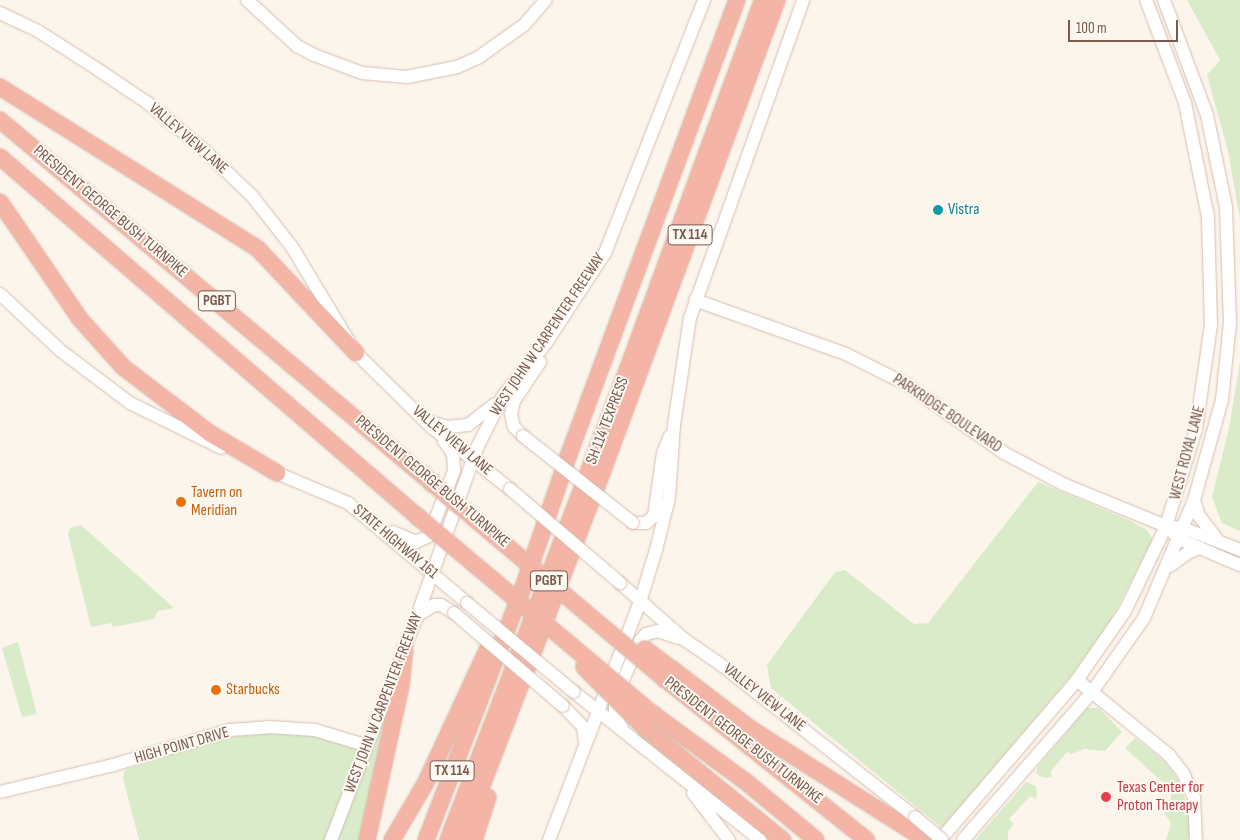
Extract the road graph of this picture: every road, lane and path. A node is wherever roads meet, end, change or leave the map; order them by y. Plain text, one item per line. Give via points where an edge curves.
1 (247, 0) edge
2 (546, 0) edge
3 (704, 0) edge
4 (737, 0) edge
5 (764, 0) edge
6 (777, 0) edge
7 (803, 0) edge
8 (1146, 0) edge
9 (1164, 0) edge
10 (0, 13) edge
11 (0, 87) edge
12 (0, 120) edge
13 (0, 157) edge
14 (0, 202) edge
15 (1211, 242) junction
16 (1229, 242) junction
17 (637, 274) junction
18 (0, 294) edge
19 (695, 300) junction
20 (546, 344) junction
21 (356, 353) junction
22 (504, 396) junction
23 (426, 422) junction
24 (674, 424) junction
25 (473, 459) junction
26 (277, 473) junction
27 (1194, 500) junction
28 (379, 526) junction
29 (1166, 526) junction
30 (1181, 534) junction
31 (1220, 543) junction
32 (1200, 548) junction
33 (1240, 550) edge
34 (1240, 565) edge
35 (434, 572) junction
36 (1165, 572) junction
37 (526, 578) junction
38 (640, 602) junction
39 (417, 616) junction
40 (541, 619) junction
41 (685, 640) junction
42 (405, 649) junction
43 (669, 674) junction
44 (1077, 680) junction
45 (517, 690) junction
46 (1092, 692) junction
47 (598, 711) junction
48 (626, 734) junction
49 (585, 742) junction
50 (365, 745) junction
51 (686, 782) junction
52 (0, 792) edge
53 (911, 823) junction
54 (331, 840) edge
55 (367, 840) edge
56 (392, 840) edge
57 (426, 840) edge
58 (439, 840) edge
59 (448, 840) edge
60 (460, 840) edge
61 (474, 840) edge
62 (549, 840) edge
63 (729, 840) edge
64 (760, 840) edge
65 (783, 840) edge
66 (816, 840) edge
67 (867, 840) edge
68 (926, 840) edge
69 (941, 840) edge
70 (963, 840) edge
71 (1196, 840) edge

1 - 2 main road via 297,46 314,55 362,73 407,76 457,67 479,57 524,24
3 - 20 main road, WEST JOHN W CARPENTER FREEWAY via 604,253
4 - 17 highway, TX 114
5 - 59 highway, SH 114 TEXPRESS
6 - 45 highway, TX 114 via 603,470
7 - 19 main road
8 - 15 main road, WEST ROYAL LANE via 1191,123
9 - 16 main road, WEST ROYAL LANE via 1207,116 1222,181
10 - 21 main road, VALLEY VIEW LANE via 38,31 149,104 245,189 302,262
11 - 21 highway via 258,249
12 - 43 highway, PRESIDENT GEORGE BUSH TURNPIKE / PGBT, bridge via 591,616
13 - 40 highway, PRESIDENT GEORGE BUSH TURNPIKE / PGBT, bridge
14 - 26 highway via 80,319 123,367 211,434
15 - 16 main road
15 - 29 main road, WEST ROYAL LANE via 1212,307 1207,368 1191,451
16 - 27 main road, WEST ROYAL LANE via 1230,323 1222,400
17 - 37 highway, TX 114
17 - 58 highway, SH 114 TEXPRESS via 638,290
18 - 26 main road, STATE HIGHWAY 161 via 68,356 130,403
19 - 24 main road via 686,335
19 - 29 main road, PARKRIDGE BOULEVARD via 821,344 877,369 926,396 1015,459 1073,488
20 - 22 main road, WEST JOHN W CARPENTER FREEWAY
20 - 24 main road, bridge via 541,360 514,401 511,414 514,427 634,523 646,523 654,516 663,453
21 - 23 main road, VALLEY VIEW LANE
22 - 23 main road via 468,425 448,427
22 - 25 main road, WEST JOHN W CARPENTER FREEWAY
23 - 25 main road, VALLEY VIEW LANE
23 - 28 main road via 450,448 454,465 429,536 412,541
24 - 38 main road via 669,498
25 - 35 main road, WEST JOHN W CARPENTER FREEWAY
25 - 38 main road, VALLEY VIEW LANE, bridge
26 - 28 main road, STATE HIGHWAY 161 via 348,503
27 - 30 main road, WEST ROYAL LANE
27 - 31 main road via 1208,531
28 - 35 main road, STATE HIGHWAY 161
29 - 30 main road, PARKRIDGE BOULEVARD
29 - 44 main road, WEST ROYAL LANE via 1125,612
30 - 31 main road, PARKRIDGE BOULEVARD
30 - 32 main road, PARKRIDGE BOULEVARD
30 - 36 main road, WEST ROYAL LANE
31 - 33 main road, PARKRIDGE BOULEVARD
32 - 34 main road, PARKRIDGE BOULEVARD
32 - 36 main road via 1174,561
35 - 39 main road, WEST JOHN W CARPENTER FREEWAY
35 - 47 main road, STATE HIGHWAY 161, bridge via 466,603
36 - 46 main road, WEST ROYAL LANE via 1144,618
37 - 56 highway via 488,649 425,784
37 - 57 highway, TX 114
38 - 41 main road, VALLEY VIEW LANE
38 - 47 main road
39 - 42 main road, WEST JOHN W CARPENTER FREEWAY
39 - 49 main road, bridge via 434,605 441,605 454,613 563,706 583,727
40 - 65 highway, bridge via 647,730
40 - 66 highway, PRESIDENT GEORGE BUSH TURNPIKE / PGBT, bridge via 653,714
41 - 48 main road via 658,630 646,634 640,641 615,699 615,716
41 - 53 main road, VALLEY VIEW LANE via 720,664
42 - 50 main road, WEST JOHN W CARPENTER FREEWAY
42 - 55 highway via 401,685
43 - 53 highway via 751,729
43 - 67 highway, PRESIDENT GEORGE BUSH TURNPIKE / PGBT
44 - 46 main road
44 - 69 main road, WEST ROYAL LANE
45 - 60 highway, TX 114
45 - 61 highway via 517,712
46 - 70 main road, WEST ROYAL LANE
46 - 71 main road via 1169,756 1183,774 1194,798
47 - 48 main road, STATE HIGHWAY 161
47 - 49 main road
48 - 51 main road, STATE HIGHWAY 161
49 - 62 main road
50 - 52 main road, HIGH POINT DRIVE via 315,730 269,727 230,730 113,766
50 - 54 main road, WEST JOHN W CARPENTER FREEWAY
51 - 63 main road
51 - 64 main road, STATE HIGHWAY 161
53 - 68 highway
53 - 69 main road, VALLEY VIEW LANE, bridge

